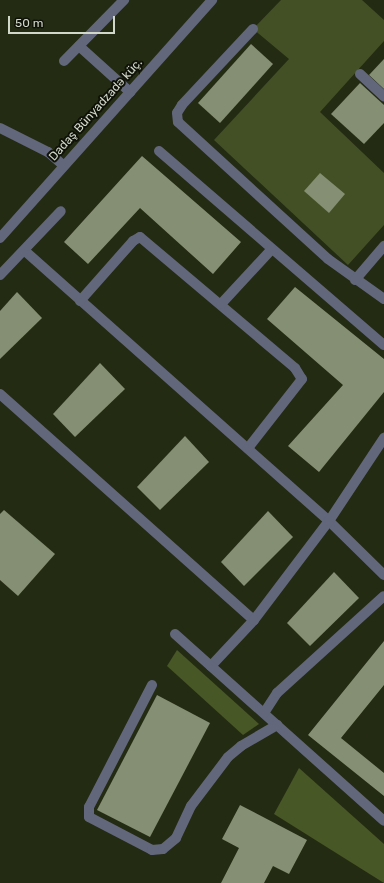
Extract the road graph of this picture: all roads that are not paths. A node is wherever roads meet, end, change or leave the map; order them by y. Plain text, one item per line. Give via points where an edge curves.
1 (124, 0) edge
2 (212, 0) edge
3 (253, 29) dead end
4 (78, 46) junction
5 (64, 61) dead end
6 (360, 74) dead end
7 (130, 92) junction
8 (384, 96) edge
9 (0, 128) edge
10 (159, 151) dead end
11 (64, 166) junction
12 (61, 211) dead end
13 (0, 238) edge
14 (384, 246) edge
15 (271, 250) junction
16 (25, 251) junction
17 (0, 275) edge
18 (355, 280) junction
19 (384, 299) edge
20 (80, 301) junction
21 (221, 304) junction
22 (384, 345) edge
23 (0, 394) edge
24 (384, 438) edge
25 (248, 448) junction
26 (329, 521) junction
27 (384, 575) edge
28 (384, 596) edge
29 (254, 620) junction
30 (176, 634) dead end
31 (211, 666) junction
32 (152, 685) dead end
33 (264, 713) junction
34 (277, 725) junction
35 (384, 821) edge

1 - 4 street
2 - 7 street, Dadaş Bünyadzadə küç.
3 - 18 street via 182,105 177,112 178,122 328,259
4 - 5 street
4 - 7 street
6 - 8 street
7 - 11 street, Dadaş Bünyadzadə küç.
9 - 11 street via 48,152
10 - 15 street
11 - 13 street, Dadaş Bünyadzadə küç.
12 - 16 street
14 - 18 street
15 - 21 street
15 - 22 street
16 - 17 street
16 - 20 street
18 - 19 street
20 - 21 street via 140,237
20 - 25 street
21 - 25 street via 295,368 302,379
23 - 29 street
24 - 26 street
25 - 26 street
26 - 27 street
26 - 29 street
28 - 33 street via 277,693
29 - 31 street
30 - 31 street
31 - 33 street
32 - 34 street via 89,806 89,817 152,850 164,849 176,838 191,806 228,757 241,746
33 - 34 street
34 - 35 street

